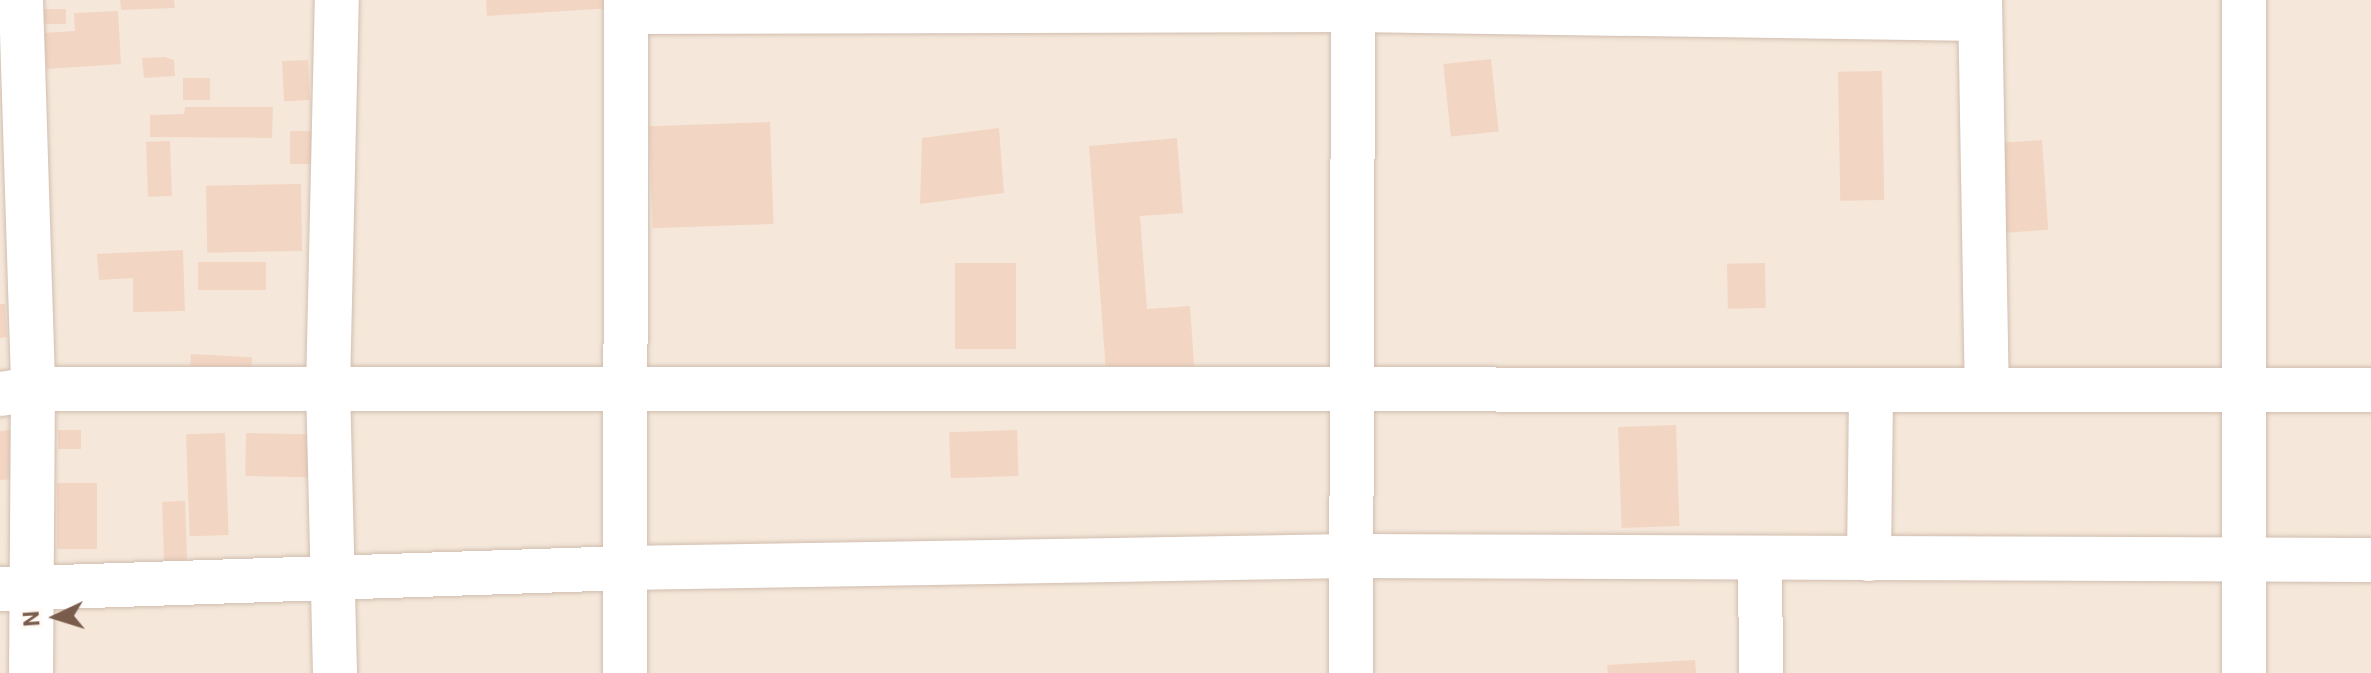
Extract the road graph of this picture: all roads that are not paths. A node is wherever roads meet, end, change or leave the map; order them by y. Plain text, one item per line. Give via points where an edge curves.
1 (21, 0) edge
2 (337, 0) edge
3 (2244, 0) edge
4 (1353, 5) edge
5 (626, 6) edge
6 (1980, 10) edge
7 (328, 389) junction
8 (626, 389) junction
9 (1351, 389) junction
10 (1987, 389) junction
11 (1871, 390) junction
12 (2246, 390) junction
13 (2371, 390) edge
14 (17, 392) edge
15 (1351, 556) junction
16 (1760, 558) junction
17 (1869, 559) junction
18 (2246, 559) junction
19 (2371, 560) edge
20 (625, 568) junction
21 (332, 579) junction
22 (17, 588) edge
23 (31, 673) edge
24 (335, 673) edge
25 (625, 673) edge
26 (1351, 673) edge
27 (1761, 673) edge
28 (2244, 673) edge

1 - 14 street
2 - 7 street
3 - 12 street
4 - 5 street
4 - 6 street
4 - 9 street
5 - 8 street
6 - 10 street
7 - 8 street
7 - 14 street
7 - 21 street
8 - 9 street
8 - 20 street
9 - 11 street
9 - 15 street
10 - 11 street
10 - 12 street
11 - 17 street
12 - 13 street
12 - 18 street
14 - 22 street
15 - 16 street
15 - 20 street
15 - 26 street
16 - 17 street
16 - 27 street
17 - 18 street
18 - 19 street
18 - 28 street
20 - 21 street
20 - 25 street
21 - 22 street
21 - 24 street
22 - 23 street

